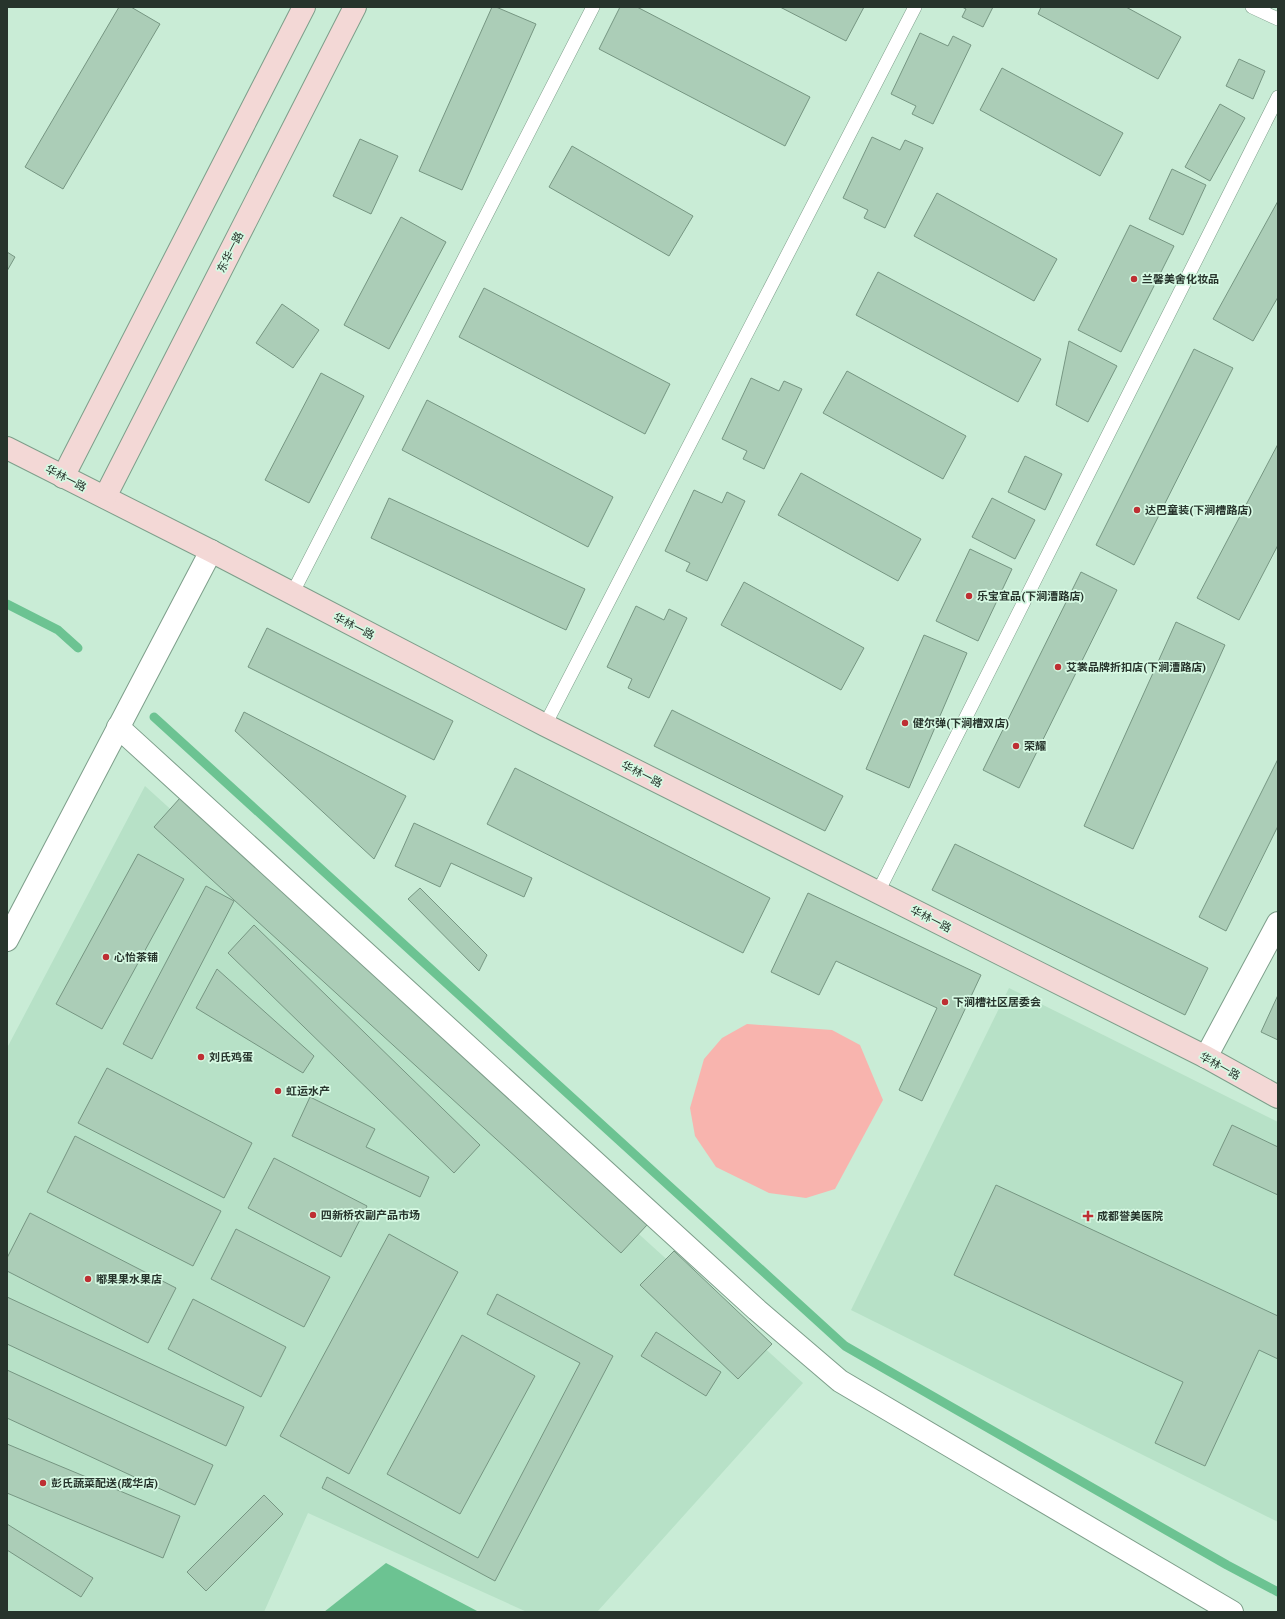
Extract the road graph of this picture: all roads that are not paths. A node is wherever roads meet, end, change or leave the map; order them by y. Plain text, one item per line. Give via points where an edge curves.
1 (304, 7) edge
2 (355, 7) edge
3 (593, 7) edge
4 (915, 7) edge
5 (1252, 7) edge
6 (1278, 19) edge
7 (1278, 97) edge
8 (7, 448) edge
9 (63, 477) junction
10 (105, 497) junction
11 (211, 551) junction
12 (292, 594) junction
13 (545, 725) junction
14 (118, 727) junction
15 (878, 892) junction
16 (1278, 923) edge
17 (7, 940) edge
18 (1206, 1058) junction
19 (1278, 1098) edge
20 (1232, 1612) edge

1 - 9 street
2 - 10 street, 东华一路
3 - 12 lane
4 - 13 lane
5 - 6 lane
7 - 15 lane
8 - 9 street, 华林一路
9 - 10 street, 华林一路
10 - 11 street, 华林一路
11 - 12 street, 华林一路
11 - 14 street
12 - 13 street, 华林一路
13 - 15 street, 华林一路
14 - 17 street
14 - 20 street via 757,1310 840,1381
15 - 18 street, 华林一路
16 - 18 street
18 - 19 street, 华林一路

